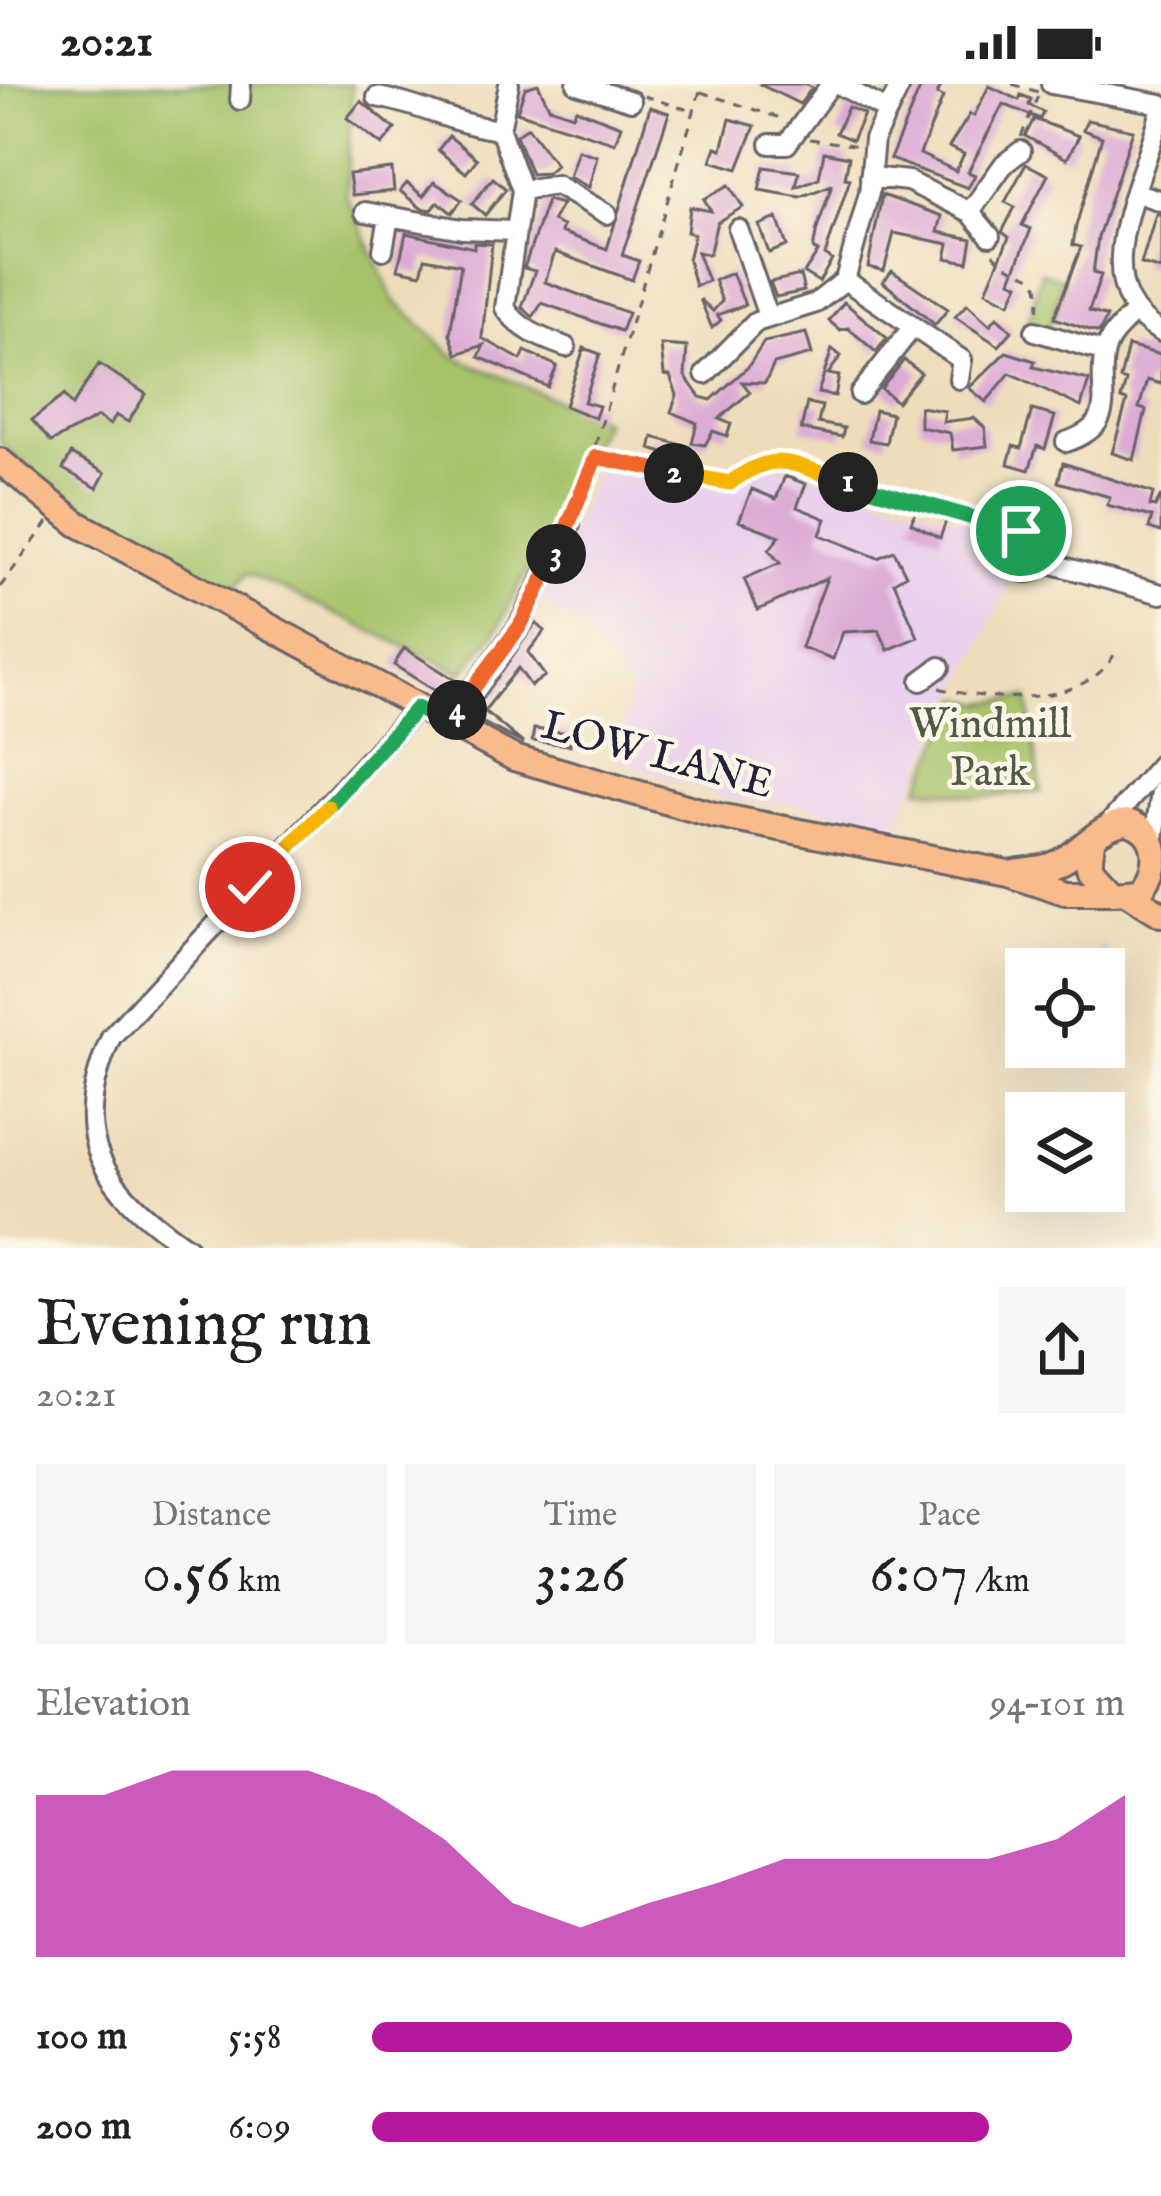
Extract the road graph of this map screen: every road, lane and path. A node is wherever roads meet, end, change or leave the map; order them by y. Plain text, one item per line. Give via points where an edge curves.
1 (509, 84) edge
2 (577, 84) edge
3 (702, 84) edge
4 (835, 84) edge
5 (901, 84) edge
6 (1048, 84) edge
7 (1081, 87) edge
8 (377, 97) dead end
9 (631, 101) joint
10 (1161, 106) edge
11 (888, 110) junction
12 (694, 112) junction
13 (500, 130) junction
14 (784, 148) dead end
15 (1007, 155) joint
16 (870, 177) junction
17 (523, 190) junction
18 (1137, 194) junction
19 (1161, 201) edge
20 (365, 212) dead end
21 (970, 212) junction
22 (608, 214) dead end
23 (389, 217) junction
24 (738, 229) dead end
25 (514, 231) junction
26 (990, 236) joint
27 (383, 250) dead end
28 (845, 280) junction
29 (1135, 313) junction
30 (769, 316) junction
31 (912, 328) junction
32 (1035, 331) joint
33 (1161, 332) edge
34 (978, 342) dead end
35 (566, 347) dead end
36 (1105, 352) junction
37 (710, 360) dead end
38 (860, 394) dead end
39 (1088, 433) junction
40 (1066, 442) dead end
41 (1100, 452) dead end
42 (596, 457) junction
43 (1, 463) edge
44 (56, 510) junction
45 (571, 525) joint
46 (1050, 557) joint
47 (0, 586) edge
48 (1161, 594) edge
49 (1114, 655) dead end
50 (940, 667) dead end
51 (921, 681) joint
52 (417, 708) junction
53 (446, 724) junction
54 (1161, 764) edge
55 (1161, 792) edge
56 (1099, 834) junction
57 (1158, 847) edge
58 (1007, 873) junction
59 (1121, 893) junction
60 (1161, 914) edge
61 (188, 1248) edge

1 - 13 street
2 - 9 street
3 - 12 path
4 - 11 street
4 - 14 street
5 - 11 street
6 - 7 street
6 - 15 path
7 - 10 street
8 - 13 street via 461,126
9 - 12 path via 645,96
10 - 18 street
11 - 16 street
12 - 42 path
13 - 17 street
15 - 21 street
16 - 21 street via 908,181
16 - 28 street
17 - 22 street via 556,185
17 - 25 street
18 - 19 street
18 - 29 street via 1118,267
20 - 23 street
21 - 26 street
23 - 25 street
23 - 27 street
24 - 30 street via 734,256
25 - 35 street via 505,308 515,322
26 - 32 path via 996,257 1041,285
28 - 30 street via 816,303
28 - 31 street
29 - 33 street
29 - 36 street
30 - 37 street
31 - 34 street via 960,370
31 - 38 street via 866,371
32 - 36 street via 1062,350
36 - 39 street via 1104,407
39 - 40 street
39 - 41 street
42 - 45 path
42 - 46 path via 725,484 771,460 984,521 1006,537 1033,530 1043,534
43 - 44 main road, LOW LANE
44 - 47 path
44 - 52 main road, LOW LANE
45 - 53 street via 520,626
46 - 48 street
49 - 51 path via 1093,680 1029,694 980,699
50 - 51 street
52 - 53 main road, LOW LANE
52 - 61 street via 111,1036 96,1071 88,1121 104,1167 141,1216
53 - 58 main road, LOW LANE via 514,758 600,785
54 - 56 street
55 - 57 street
56 - 57 main road via 1127,822
56 - 58 main road, LOW LANE via 1049,866
56 - 59 main road via 1089,866
57 - 59 main road via 1150,884
58 - 59 main road, LOW LANE via 1065,892
59 - 60 main road, LOW LANE

